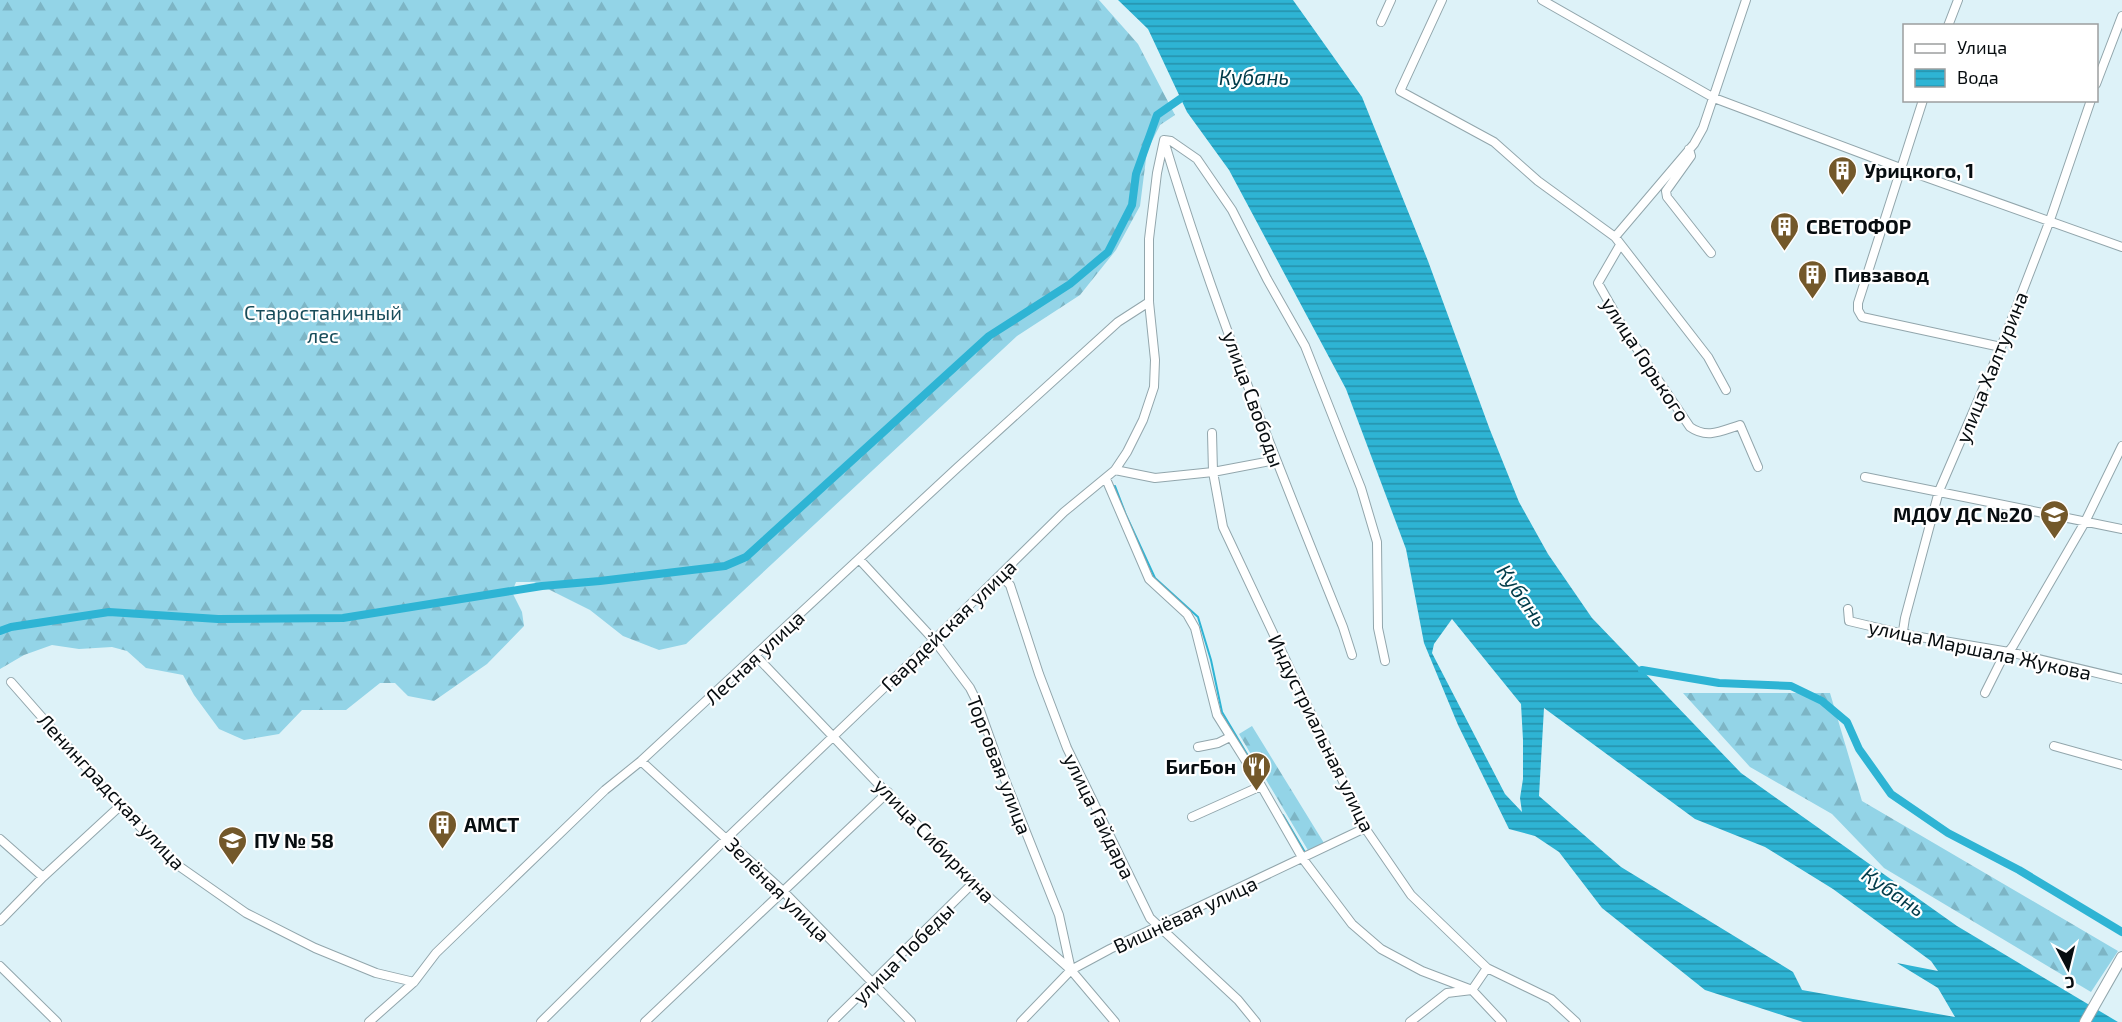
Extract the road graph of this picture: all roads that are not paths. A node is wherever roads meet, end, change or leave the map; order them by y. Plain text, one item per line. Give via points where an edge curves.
1 (1391, 0) edge
2 (1442, 0) edge
3 (1542, 0) edge
4 (1746, 0) edge
5 (1958, 0) edge
6 (2122, 16) edge
7 (1381, 22) dead end
8 (1949, 24) edge
9 (2098, 81) edge
10 (1714, 98) junction
11 (1922, 102) edge
12 (2090, 102) edge
13 (1164, 140) junction
14 (1689, 149) junction
15 (1903, 169) junction
16 (2050, 220) junction
17 (1617, 241) junction
18 (2122, 247) edge
19 (1712, 254) dead end
20 (1149, 302) junction
21 (2001, 347) junction
22 (1726, 390) dead end
23 (1212, 433) dead end
24 (2122, 446) edge
25 (1276, 460) junction
26 (1758, 467) dead end
27 (1114, 470) junction
28 (1212, 472) junction
29 (1864, 477) dead end
30 (1106, 479) junction
31 (1939, 491) junction
32 (2085, 522) junction
33 (2122, 529) edge
34 (859, 559) junction
35 (1000, 575) junction
36 (1848, 609) dead end
37 (1908, 635) junction
38 (934, 640) junction
39 (2009, 652) junction
40 (1352, 655) dead end
41 (756, 656) junction
42 (1385, 661) dead end
43 (2122, 679) edge
44 (11, 682) dead end
45 (1985, 693) dead end
46 (835, 736) junction
47 (1230, 737) junction
48 (2054, 746) dead end
49 (1198, 747) dead end
50 (641, 761) junction
51 (2122, 764) edge
52 (1261, 786) junction
53 (888, 792) junction
54 (120, 806) junction
55 (1192, 817) dead end
56 (1365, 828) junction
57 (727, 838) junction
58 (0, 839) edge
59 (1303, 859) junction
60 (43, 877) junction
61 (973, 883) junction
62 (784, 892) junction
63 (0, 921) edge
64 (1159, 926) junction
65 (2122, 957) edge
66 (0, 966) edge
67 (1487, 968) junction
68 (1071, 970) junction
69 (414, 982) junction
70 (872, 984) junction
71 (1472, 990) junction
72 (57, 1022) edge
73 (369, 1022) edge
74 (540, 1022) edge
75 (645, 1022) edge
76 (832, 1022) edge
77 (911, 1022) edge
78 (1021, 1022) edge
79 (1115, 1022) edge
80 (1256, 1022) edge
81 (1410, 1022) edge
82 (1502, 1022) edge
83 (1576, 1022) edge
84 (2085, 1022) edge

1 - 7 street
2 - 17 street via 1400,91 1494,142
3 - 10 street
4 - 10 street, улица Горького
5 - 8 street
6 - 9 street
10 - 14 street, улица Горького via 1703,128
10 - 15 street
11 - 15 street
12 - 16 street, улица Халтурина
13 - 20 street, Гвардейская улица via 1149,239
13 - 25 street, улица Свободы
13 - 42 street via 1197,159 1232,210 1305,346 1361,488 1377,542 1378,628
14 - 17 street, улица Горького
14 - 19 street, улица Горького via 1691,156 1666,191 1667,196
15 - 16 street
15 - 21 street via 1858,310 1862,317
16 - 18 street
16 - 21 street, улица Халтурина
17 - 22 street via 1708,357
17 - 26 street, улица Горького via 1598,283 1625,331 1689,427 1700,435 1740,425
20 - 27 street, Гвардейская улица via 1154,387 1143,420
20 - 34 street, Лесная улица via 1118,322
21 - 31 street, улица Халтурина
23 - 28 street, Индустриальная улица
24 - 32 street
25 - 28 street
25 - 40 street, улица Свободы
27 - 28 street via 1155,478
27 - 30 street, Гвардейская улица
28 - 56 street, Индустриальная улица via 1223,527
29 - 31 street
30 - 35 street, Гвардейская улица via 1064,512
30 - 47 street via 1149,579 1187,614 1195,628 1217,715
31 - 32 street
31 - 37 street, улица Халтурина via 1905,618 1903,631
32 - 33 street
32 - 39 street
34 - 38 street, Торговая улица
34 - 41 street, Лесная улица
35 - 38 street, Гвардейская улица
35 - 64 street, улица Гайдара via 1010,585 1067,748 1150,918
36 - 37 street, улица Маршала Жукова via 1849,621
37 - 39 street, улица Маршала Жукова
38 - 46 street, Гвардейская улица
38 - 68 street, Торговая улица via 963,676 977,702 1059,915
39 - 43 street, улица Маршала Жукова
39 - 45 street
41 - 46 street, улица Сибиркина
41 - 50 street, Лесная улица
44 - 54 street, Ленинградская улица
46 - 53 street, улица Сибиркина
46 - 57 street, Гвардейская улица
47 - 49 street
47 - 52 street
48 - 51 street
50 - 57 street, Зелёная улица
50 - 69 street, Лесная улица via 605,790 436,953
52 - 55 street
52 - 59 street
53 - 61 street, улица Сибиркина
53 - 62 street
54 - 60 street
54 - 69 street, Ленинградская улица via 176,864 246,913 376,973
56 - 59 street, Вишнёвая улица
56 - 67 street, Индустриальная улица via 1412,895
57 - 62 street, Зелёная улица
57 - 74 street, Гвардейская улица
58 - 60 street
59 - 64 street, Вишнёвая улица
59 - 71 street via 1353,924 1381,949 1422,971
60 - 63 street
61 - 68 street, улица Сибиркина
61 - 70 street, улица Победы
62 - 70 street, Зелёная улица
62 - 75 street
64 - 68 street, Вишнёвая улица
64 - 80 street, улица Гайдара
65 - 84 main road
66 - 72 street
67 - 71 street
67 - 83 street, Индустриальная улица via 1551,999
68 - 78 street, Вишнёвая улица
68 - 79 street, улица Сибиркина
69 - 73 street, Лесная улица
70 - 76 street, улица Победы
70 - 77 street, Зелёная улица
71 - 81 street via 1447,993
71 - 82 street

